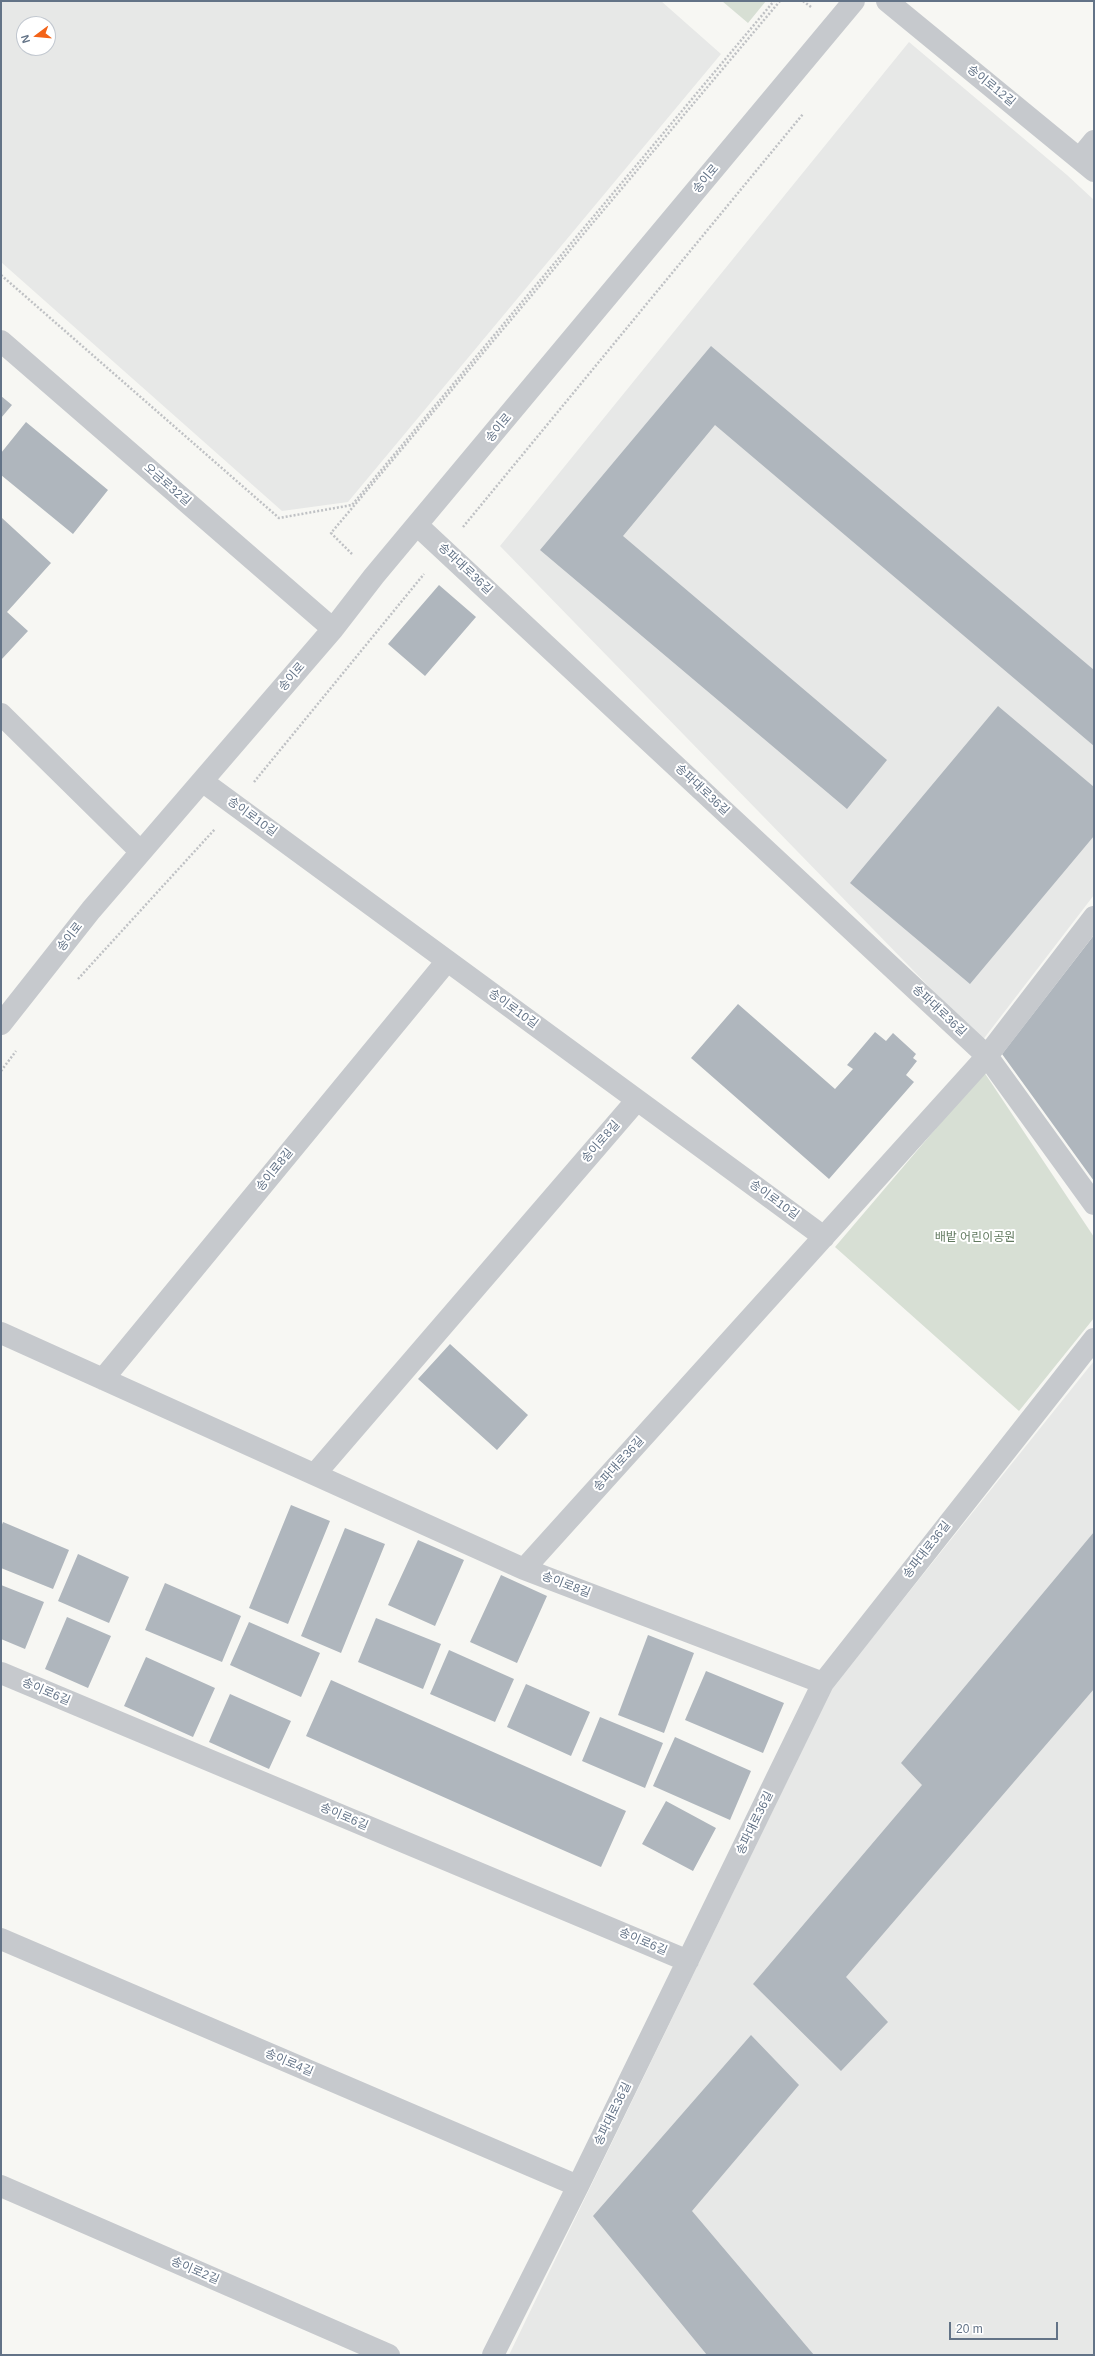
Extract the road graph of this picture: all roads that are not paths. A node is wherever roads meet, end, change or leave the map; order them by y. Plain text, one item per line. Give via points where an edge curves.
1 (854, 1) edge
2 (887, 1) edge
3 (1094, 141) edge
4 (1087, 165) edge
5 (1, 341) edge
6 (418, 525) junction
7 (333, 629) junction
8 (1, 714) edge
9 (202, 781) junction
10 (141, 852) junction
11 (1094, 917) edge
12 (447, 961) junction
13 (1, 1024) edge
14 (987, 1056) junction
15 (637, 1100) junction
16 (1094, 1204) edge
17 (824, 1237) junction
18 (1, 1333) edge
19 (1094, 1339) edge
20 (103, 1379) junction
21 (315, 1474) junction
22 (524, 1569) junction
23 (1, 1673) edge
24 (823, 1683) junction
25 (1, 1939) edge
26 (688, 1961) junction
27 (1, 2186) edge
28 (578, 2186) junction
29 (389, 2355) edge
30 (493, 2355) edge

1 - 6 street, 송이로
2 - 4 street, 송이로12길
3 - 4 street
5 - 7 street, 오금로32길
6 - 7 street, 송이로
6 - 14 street, 송파대로36길
7 - 9 street, 송이로
8 - 10 street
9 - 10 street, 송이로
9 - 12 street, 송이로10길
10 - 13 street, 송이로 via 91,910
11 - 14 street, 송파대로36길
12 - 15 street, 송이로10길
12 - 20 street, 송이로8길
14 - 16 street, 송파대로36길
14 - 17 street, 송파대로36길
15 - 17 street, 송이로10길
15 - 21 street, 송이로8길
17 - 22 street, 송파대로36길
18 - 20 street, 송이로8길
19 - 24 street, 송파대로36길
20 - 21 street, 송이로8길
21 - 22 street, 송이로8길
22 - 24 street, 송이로8길
23 - 26 street, 송이로6길
24 - 26 street, 송파대로36길
25 - 28 street, 송이로4길
26 - 28 street, 송파대로36길
27 - 29 street, 송이로2길
28 - 30 street, 송파대로36길

